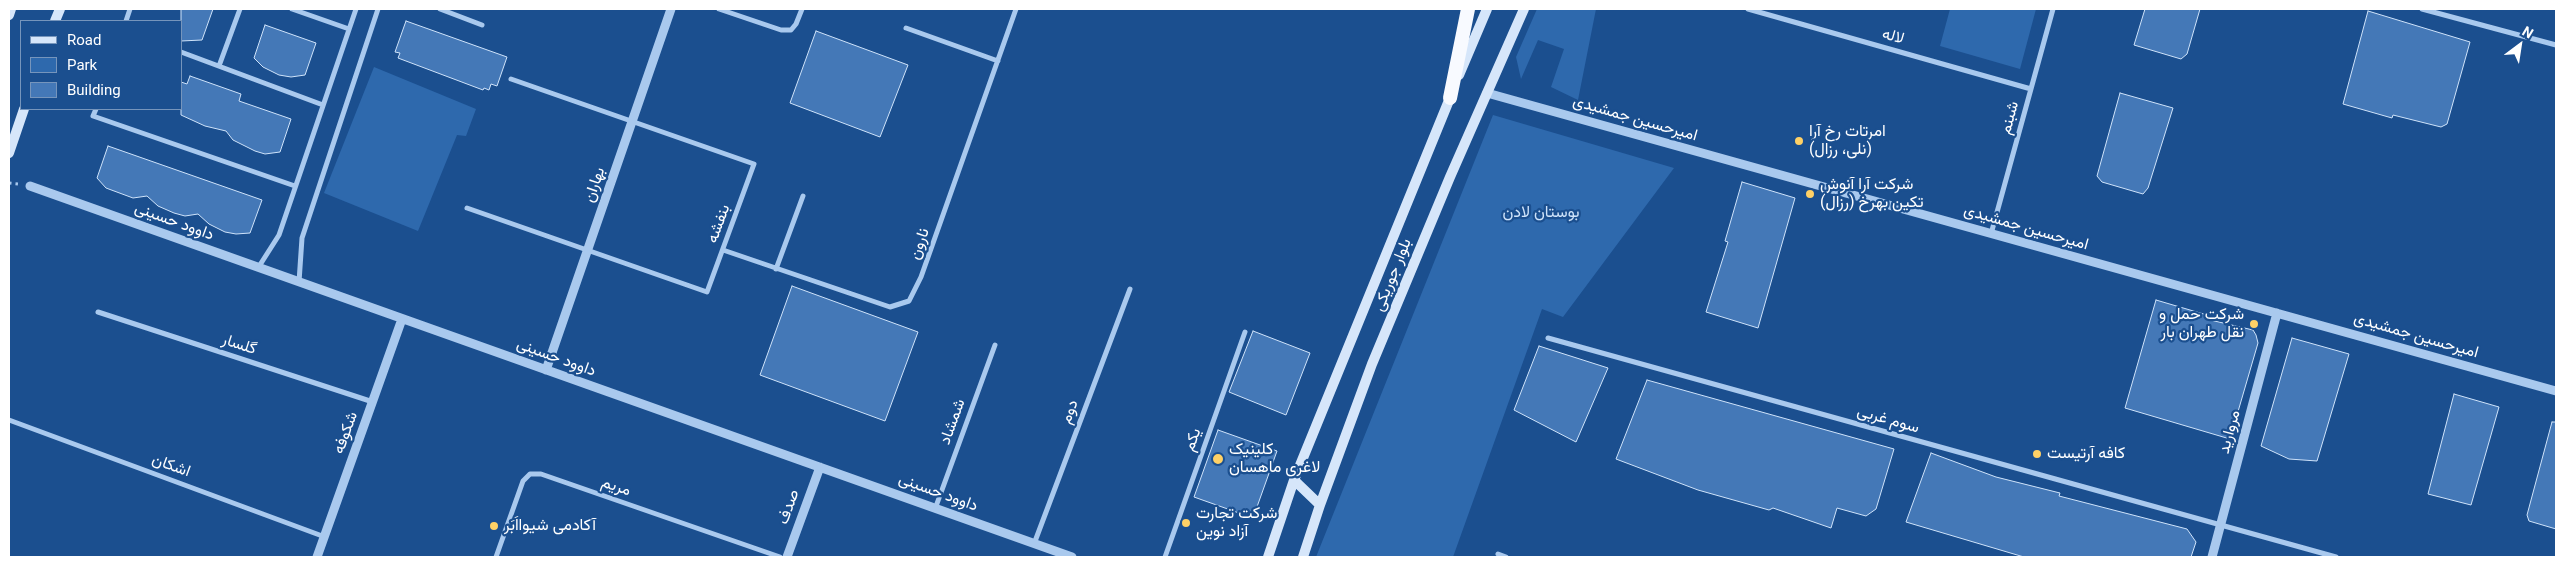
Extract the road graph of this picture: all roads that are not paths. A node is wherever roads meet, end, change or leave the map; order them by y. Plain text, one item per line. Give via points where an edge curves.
1 (11, 9) edge
2 (240, 9) edge
3 (292, 9) edge
4 (356, 9) edge
5 (378, 9) edge
6 (440, 9) edge
7 (671, 9) edge
8 (719, 9) edge
9 (802, 9) edge
10 (1016, 9) edge
11 (1468, 9) edge
12 (1487, 9) edge
13 (1524, 9) edge
14 (1748, 9) edge
15 (2053, 9) edge
16 (2422, 9) edge
17 (9, 15) edge
18 (482, 25) dead end
19 (906, 28) dead end
20 (349, 30) junction
21 (2556, 45) edge
22 (182, 52) edge
23 (998, 61) junction
24 (220, 66) junction
25 (511, 79) dead end
26 (2031, 89) junction
27 (1487, 93) junction
28 (1450, 98) junction
29 (323, 105) junction
30 (24, 110) edge
31 (96, 110) edge
32 (633, 121) junction
33 (9, 153) edge
34 (30, 186) dead end
35 (296, 186) junction
36 (802, 196) dead end
37 (468, 208) dead end
38 (1991, 234) junction
39 (723, 250) junction
40 (589, 251) junction
41 (258, 268) junction
42 (776, 268) junction
43 (299, 282) junction
44 (1130, 289) dead end
45 (98, 312) dead end
46 (2277, 313) junction
47 (402, 319) junction
48 (1245, 332) dead end
49 (1548, 338) dead end
50 (995, 344) dead end
51 (546, 370) junction
52 (2556, 391) edge
53 (373, 402) junction
54 (9, 420) edge
55 (820, 467) junction
56 (1294, 480) junction
57 (1320, 505) junction
58 (935, 509) junction
59 (2221, 525) junction
60 (325, 537) junction
61 (1034, 544) junction
62 (1498, 554) dead end
63 (317, 557) edge
64 (496, 557) edge
65 (780, 557) edge
66 (787, 557) edge
67 (1072, 557) edge
68 (1165, 557) edge
69 (1268, 557) edge
70 (1303, 557) edge
71 (1506, 557) edge
72 (2212, 557) edge
73 (2336, 557) edge

1 - 17 main road
2 - 24 street
3 - 20 street
4 - 20 street
5 - 43 street via 302,238
6 - 18 street
7 - 32 street, بهاران
8 - 9 street via 781,30 791,30
10 - 23 street, نارون
11 - 28 highway
12 - 28 main road, بلوار جوریکی
13 - 27 main road, بلوار جوریکی
14 - 26 street, لاله
15 - 26 street, شبنم
16 - 21 street
19 - 23 street
20 - 29 street
22 - 24 street
23 - 42 street, نارون via 921,277 908,301 890,307
24 - 29 street
25 - 32 street
26 - 38 street, شبنم
27 - 38 street, امیرحسین جمشیدی
27 - 57 main road, بلوار جوریکی via 1372,364
28 - 56 main road, بلوار جوریکی
29 - 35 street
30 - 33 main road
31 - 35 street via 93,116
32 - 39 street, بنفشه via 754,164
32 - 40 street, بهاران
34 - 41 street, داوود حسینی
35 - 41 street via 279,235
36 - 42 street
37 - 40 street
38 - 46 street, امیرحسین جمشیدی
39 - 40 street, بنفشه via 707,292
39 - 42 street, نارون
40 - 51 street, بهاران
41 - 43 street, داوود حسینی
43 - 47 street, داوود حسینی
44 - 61 street, دوم
45 - 53 street, گلسار
46 - 52 street, امیرحسین جمشیدی
46 - 59 street, مروارید
47 - 51 street, داوود حسینی
47 - 53 street, شکوفه
48 - 68 street, یکم
49 - 59 street, سوم غربی
50 - 58 street, شمشاد
51 - 55 street, داوود حسینی
53 - 60 street, شکوفه
54 - 60 street, اشکان
55 - 58 street, داوود حسینی
55 - 66 street, صدف
56 - 57 main road
56 - 69 main road, بلوار جوریکی
57 - 70 main road, بلوار جوریکی
58 - 61 street, داوود حسینی
59 - 72 street, مروارید
59 - 73 street, سوم غربی
60 - 63 street, شکوفه
61 - 67 street, داوود حسینی
62 - 71 street
64 - 65 street, مریم via 523,481 530,474 541,474

